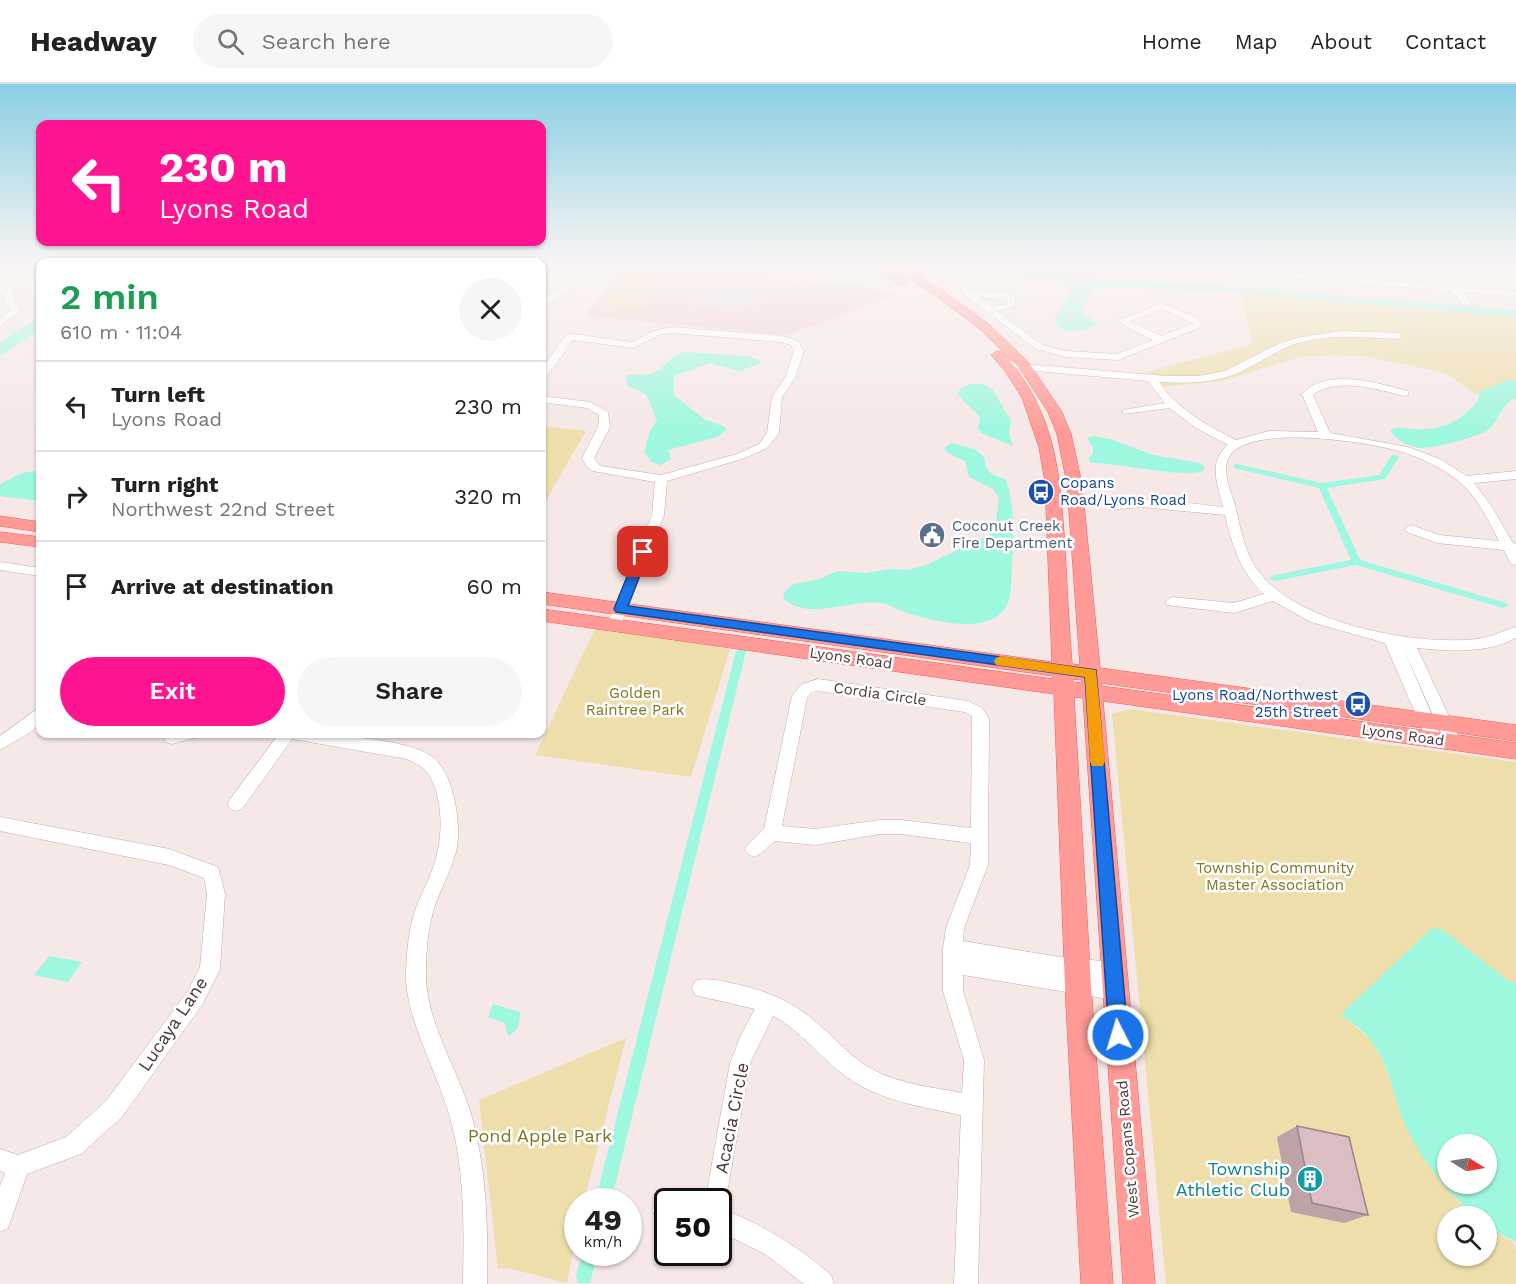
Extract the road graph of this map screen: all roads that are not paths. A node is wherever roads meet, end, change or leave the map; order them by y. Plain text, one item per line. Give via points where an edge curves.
1 (977, 322) edge
2 (1006, 322) edge
3 (1125, 322) edge
4 (1196, 322) edge
5 (1398, 336) dead end
6 (1161, 340) junction
7 (1099, 356) junction
8 (1112, 357) junction
9 (1017, 364) junction
10 (546, 370) edge
11 (1101, 371) junction
12 (1115, 372) junction
13 (1152, 379) junction
14 (1404, 393) dead end
15 (546, 400) edge
16 (1171, 405) junction
17 (1127, 412) dead end
18 (1326, 437) junction
19 (1237, 445) junction
20 (1516, 475) edge
21 (661, 478) junction
22 (1465, 480) junction
23 (1109, 506) dead end
24 (1232, 512) junction
25 (0, 521) edge
26 (36, 526) edge
27 (1411, 529) dead end
28 (0, 537) edge
29 (36, 542) edge
30 (1512, 547) edge
31 (1516, 561) edge
32 (0, 566) edge
33 (36, 571) edge
34 (1274, 596) junction
35 (546, 599) edge
36 (1172, 602) dead end
37 (546, 615) edge
38 (617, 617) junction
39 (1391, 639) junction
40 (1513, 639) edge
41 (1407, 641) junction
42 (1064, 678) junction
43 (1092, 683) junction
44 (36, 717) edge
45 (1439, 731) junction
46 (1516, 733) edge
47 (284, 738) edge
48 (319, 738) edge
49 (0, 744) edge
50 (1516, 751) edge
51 (236, 804) dead end
52 (0, 824) edge
53 (772, 833) junction
54 (980, 837) junction
55 (754, 849) dead end
56 (953, 956) junction
57 (1078, 977) junction
58 (1114, 981) junction
59 (702, 988) dead end
60 (769, 1004) junction
61 (971, 1106) junction
62 (9, 1163) edge
63 (718, 1188) edge
64 (0, 1220) edge
65 (732, 1224) edge
66 (475, 1284) edge
67 (822, 1284) edge
68 (966, 1284) edge
69 (1097, 1284) edge
70 (1139, 1284) edge

1 - 9 main road, West Copans Road
2 - 7 street via 1039,347
3 - 6 street
4 - 6 street
5 - 13 street via 1318,335 1282,346 1222,376
6 - 8 street
7 - 8 street
7 - 11 street
8 - 12 street
9 - 11 street
9 - 42 main road, West Copans Road via 1042,428 1053,482
9 - 43 main road, West Copans Road via 1037,382 1056,414 1068,452
10 - 21 street via 568,338 573,337 633,345 656,333 673,330 769,337 795,343 800,351 790,378 777,397 775,423 768,441 741,456
11 - 12 street
12 - 13 street
13 - 16 street
14 - 18 street via 1340,383 1314,387 1308,394
15 - 21 street via 590,405 604,414 603,427 588,459 591,465
16 - 17 street
16 - 19 street
18 - 19 street via 1254,437
18 - 22 street via 1403,449
19 - 24 street via 1225,454 1221,465
20 - 22 street
21 - 38 street via 658,514
22 - 30 street
23 - 24 street via 1141,503
24 - 34 street via 1241,554
25 - 26 main road
27 - 30 street via 1437,539
28 - 29 main road
30 - 31 street
32 - 33 street
34 - 36 street via 1234,608
34 - 39 street via 1330,625
35 - 38 main road, Lyons Road
37 - 38 main road, Lyons Road
38 - 42 main road, Lyons Road
39 - 41 street
39 - 45 street
40 - 41 street via 1470,645
41 - 45 street
42 - 43 main road, Lyons Road
42 - 57 main road, West Copans Road
43 - 45 main road, Lyons Road
43 - 58 main road, West Copans Road
44 - 49 street
45 - 46 main road, Lyons Road
45 - 50 main road, Lyons Road
47 - 51 street
48 - 66 street via 410,753 428,763 440,779 447,799 447,852 423,915 416,978 420,1005 462,1120 471,1165
52 - 62 street, Lucaya Lane via 169,857 212,873 216,894 210,969 188,1007 114,1108 73,1146
53 - 54 street via 815,837 901,827
53 - 54 street, Cordia Circle via 800,696 807,688 818,685 968,706 977,712 981,719
53 - 55 street
54 - 56 street, Cordia Circle via 979,865 955,928
56 - 57 street
56 - 61 street via 953,991 974,1060
57 - 58 street
57 - 69 main road, West Copans Road
58 - 70 main road, West Copans Road
59 - 60 street via 749,995
60 - 61 street via 812,1030 861,1075 898,1090
60 - 63 street, Acacia Circle via 740,1063
61 - 68 street
62 - 64 street, Lucaya Lane
65 - 67 street via 782,1249

